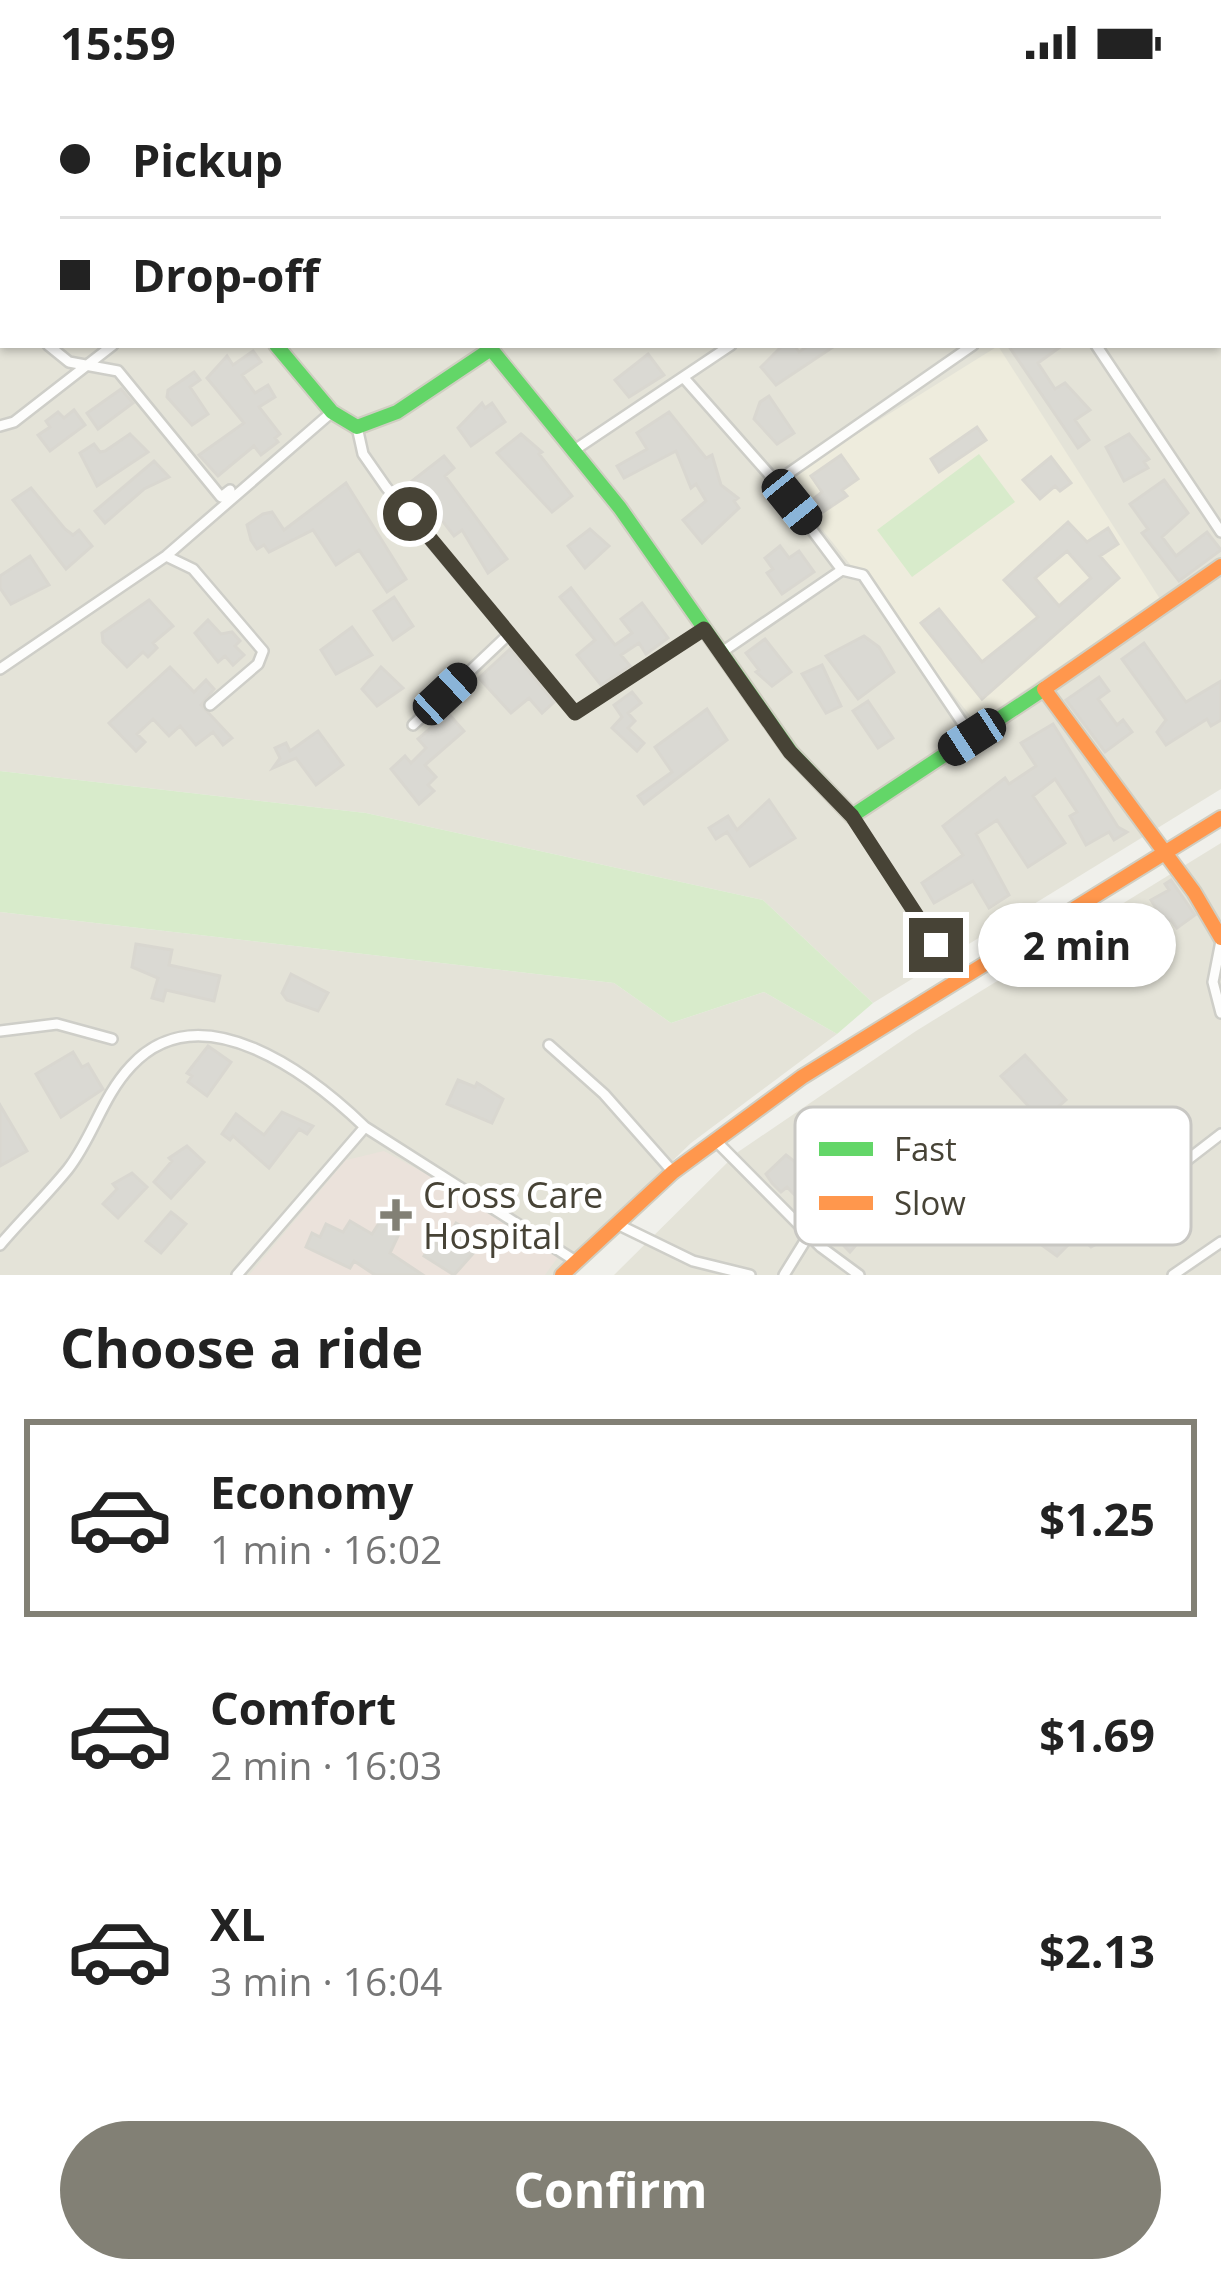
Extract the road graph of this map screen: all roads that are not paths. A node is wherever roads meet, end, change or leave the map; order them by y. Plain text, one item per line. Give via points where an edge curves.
1 (52, 348) edge
2 (110, 348) edge
3 (279, 348) edge
4 (492, 348) edge
5 (494, 348) edge
6 (727, 348) edge
7 (970, 348) edge
8 (1098, 348) edge
9 (89, 366) junction
10 (684, 378) junction
11 (332, 412) junction
12 (0, 426) edge
13 (357, 427) junction
14 (573, 451) junction
15 (776, 482) junction
16 (1221, 532) edge
17 (166, 556) junction
18 (1221, 566) edge
19 (842, 570) junction
20 (704, 629) junction
21 (508, 634) junction
22 (722, 652) junction
23 (0, 669) edge
24 (1044, 689) junction
25 (210, 705) dead end
26 (413, 725) dead end
27 (972, 737) junction
28 (852, 816) junction
29 (1221, 818) edge
30 (1165, 852) junction
31 (1221, 939) edge
32 (957, 977) junction
33 (1221, 1013) edge
34 (0, 1031) edge
35 (112, 1040) dead end
36 (549, 1046) dead end
37 (365, 1127) junction
38 (1221, 1134) edge
39 (715, 1140) junction
40 (1191, 1157) edge
41 (673, 1172) junction
42 (795, 1218) edge
43 (617, 1224) junction
44 (1221, 1242) edge
45 (803, 1245) edge
46 (824, 1245) edge
47 (0, 1246) edge
48 (574, 1260) junction
49 (237, 1275) edge
50 (562, 1275) edge
51 (750, 1275) edge
52 (784, 1275) edge
53 (859, 1275) edge
54 (1173, 1275) edge

1 - 9 street
2 - 9 street
3 - 11 street
4 - 13 street via 397,412
5 - 14 street
6 - 10 street
7 - 15 street
8 - 16 street
9 - 11 street via 118,371 134,385 221,497
9 - 12 street
10 - 14 street
10 - 15 street
11 - 13 street
11 - 17 street
13 - 21 street via 362,454 386,488
14 - 20 street
15 - 19 street
17 - 23 street
17 - 25 street via 193,569 263,650 258,664
18 - 24 street
19 - 22 street
19 - 27 street via 863,575
20 - 21 street via 575,713
20 - 22 street
21 - 26 street
22 - 28 street via 790,752
24 - 27 street
24 - 30 street
27 - 28 street
28 - 32 street
29 - 30 street
30 - 31 street
30 - 32 street
31 - 33 street via 1213,982
32 - 39 street
34 - 35 street via 57,1024
36 - 41 street
37 - 47 street via 331,1094 250,1046 191,1038 161,1045 109,1092 69,1167
37 - 48 street
37 - 49 street
38 - 40 street
39 - 41 street
39 - 42 street
41 - 43 street
43 - 48 street
43 - 51 street via 713,1268
44 - 54 street
45 - 52 street
46 - 53 street
48 - 50 street

